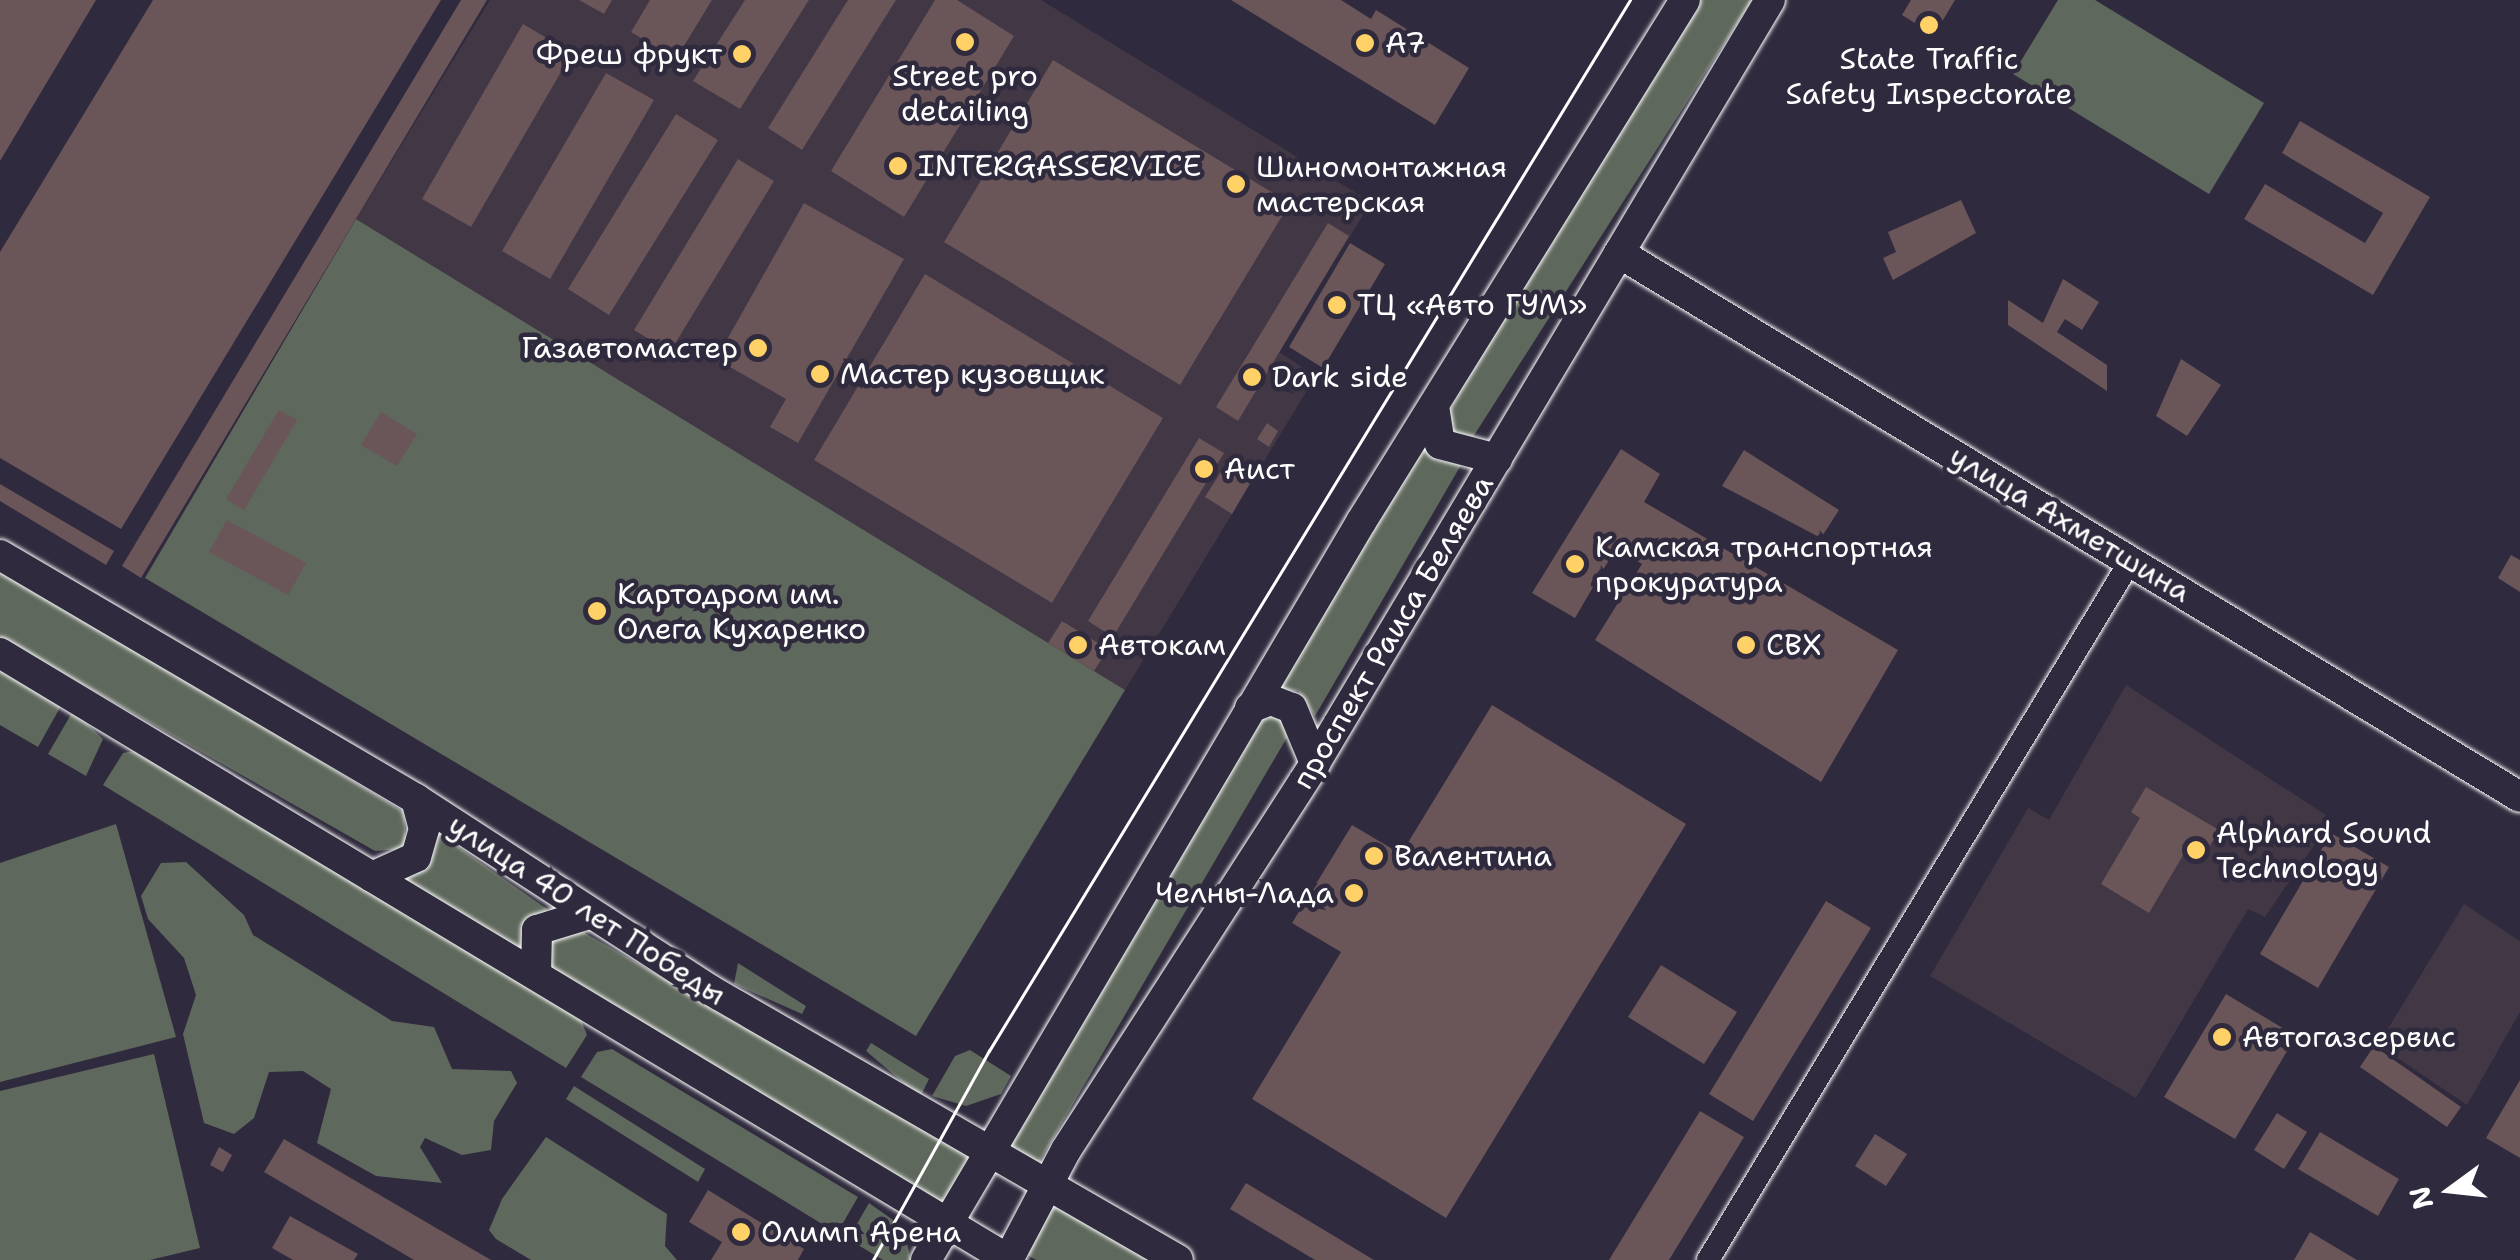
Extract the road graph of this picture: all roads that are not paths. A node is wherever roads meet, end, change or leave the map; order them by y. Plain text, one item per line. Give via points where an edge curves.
1 (1685, 0) edge
2 (1770, 0) edge
3 (1619, 253) junction
4 (1434, 406) junction
5 (1498, 459) junction
6 (0, 555) edge
7 (2131, 560) junction
8 (0, 653) edge
9 (1250, 708) junction
10 (1315, 764) junction
11 (2520, 797) edge
12 (416, 799) junction
13 (372, 877) junction
14 (590, 914) junction
15 (536, 975) junction
16 (988, 1149) junction
17 (1048, 1182) junction
18 (946, 1225) junction
19 (926, 1260) edge
20 (1009, 1260) edge
21 (1178, 1260) edge
22 (1708, 1260) edge

1 - 4 street
2 - 3 street, проспект Раиса Беляева
3 - 5 street, проспект Раиса Беляева
3 - 7 street, улица Ахметшина
4 - 5 street via 1440,444
4 - 9 street
5 - 10 street, проспект Раиса Беляева
6 - 12 street, улица 40 лет Победы
7 - 11 street, улица Ахметшина
7 - 22 street
8 - 13 street
9 - 10 street via 1272,700 1292,708
9 - 16 street
10 - 17 street, проспект Раиса Беляева
12 - 13 street via 424,830 416,856
12 - 14 street, улица 40 лет Победы
13 - 15 street
14 - 15 street via 536,930
14 - 16 street, улица 40 лет Победы
15 - 18 street
16 - 17 street, улица 40 лет Победы
16 - 18 street
17 - 20 street, проспект Раиса Беляева
17 - 21 street, улица 40 лет Победы
18 - 19 street
18 - 20 street

